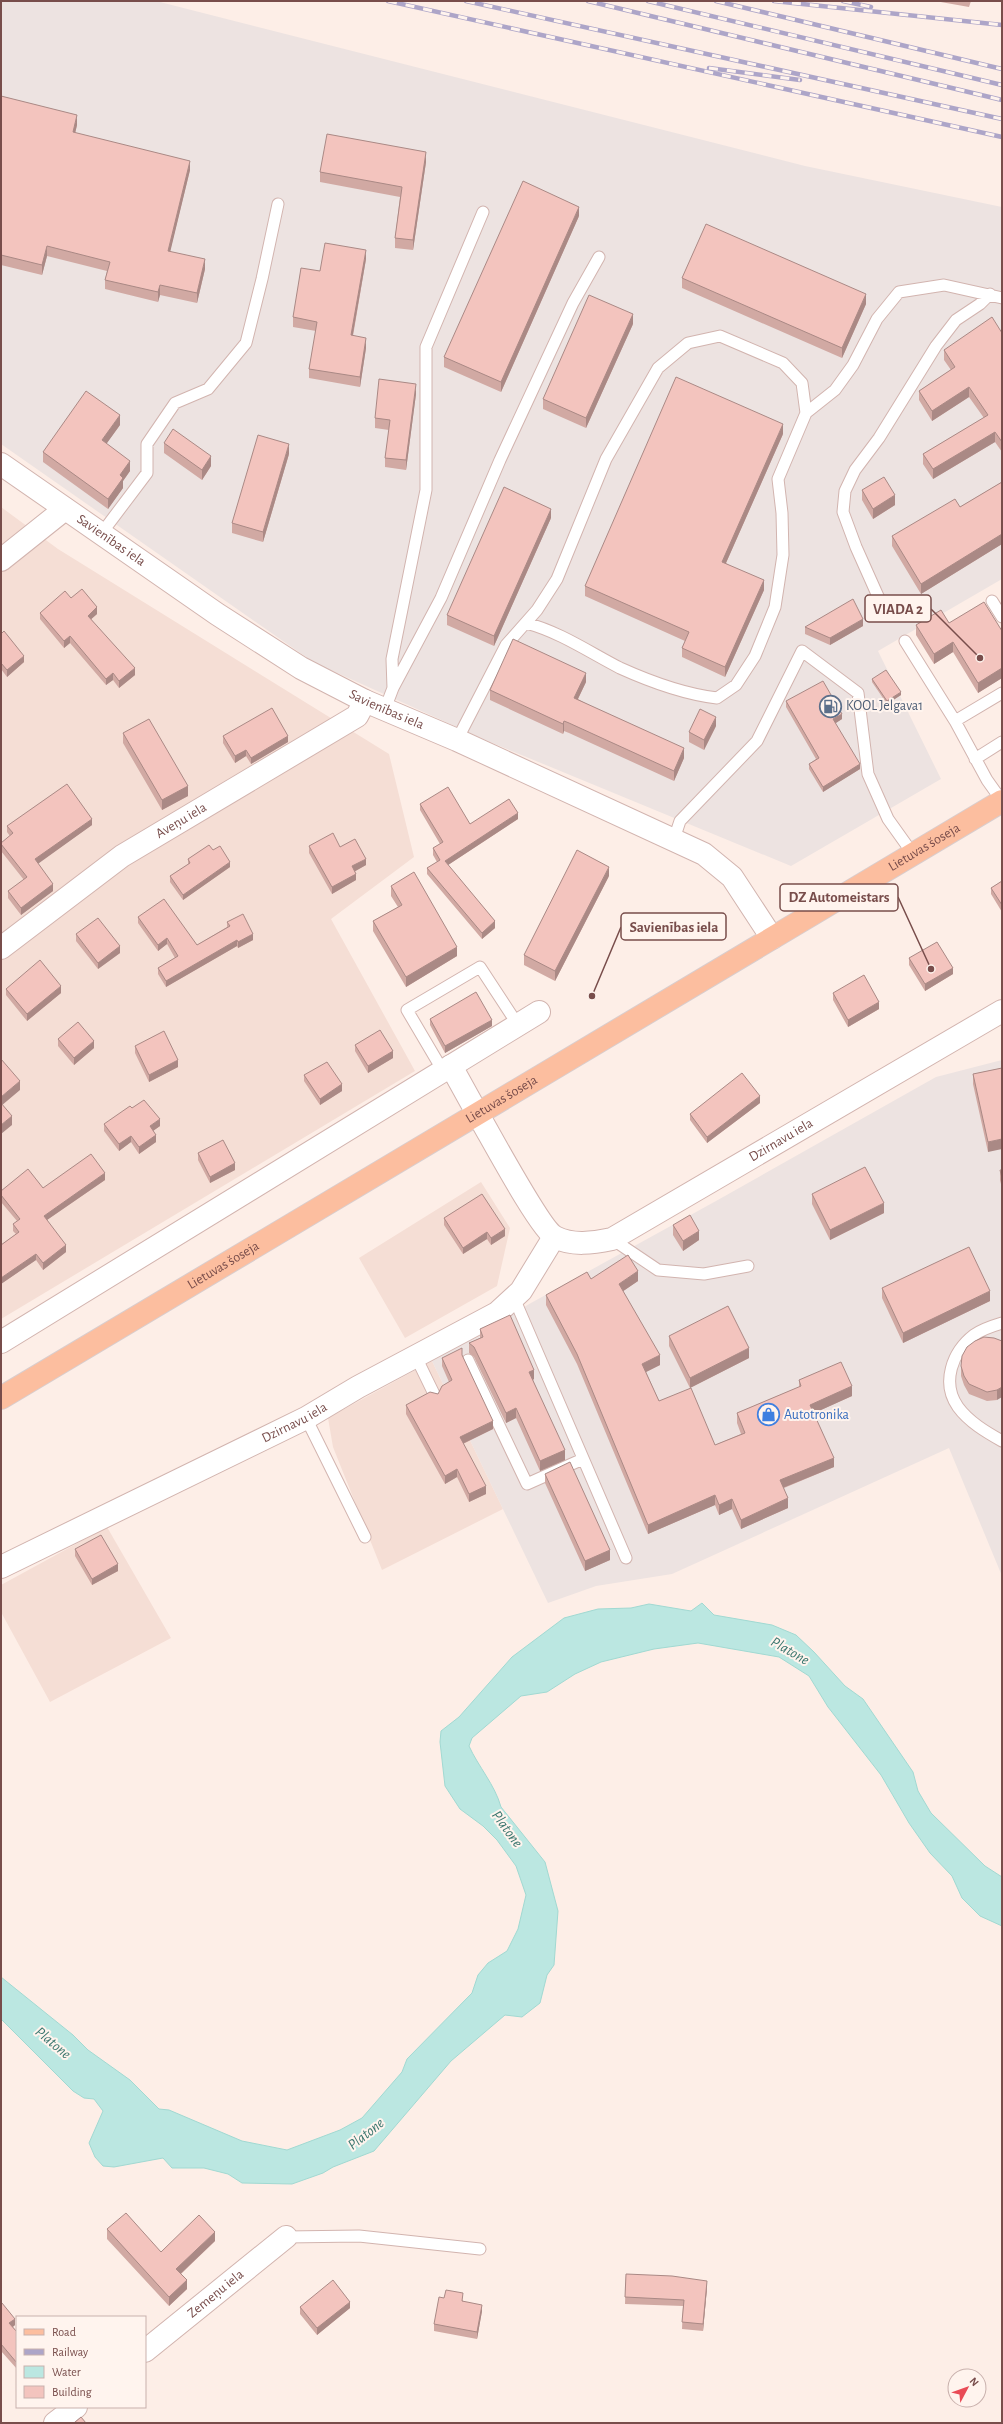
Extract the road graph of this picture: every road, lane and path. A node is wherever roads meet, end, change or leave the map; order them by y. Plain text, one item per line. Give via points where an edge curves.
1 (278, 204) dead end
2 (483, 212) dead end
3 (599, 256) dead end
4 (990, 294) junction
5 (1002, 298) edge
6 (806, 413) junction
7 (1, 464) edge
8 (65, 509) junction
9 (101, 534) junction
10 (1, 560) edge
11 (992, 601) dead end
12 (882, 603) dead end
13 (1002, 617) edge
14 (526, 623) junction
15 (905, 641) dead end
16 (393, 688) junction
17 (1002, 693) edge
18 (375, 705) junction
19 (955, 720) junction
20 (457, 740) junction
21 (1002, 742) edge
22 (974, 759) junction
23 (1002, 801) edge
24 (674, 839) junction
25 (913, 854) junction
26 (772, 938) junction
27 (1, 948) edge
28 (1002, 1011) edge
29 (539, 1012) dead end
30 (518, 1025) junction
31 (447, 1069) junction
32 (477, 1113) junction
33 (554, 1237) junction
34 (612, 1239) junction
35 (748, 1266) dead end
36 (514, 1298) junction
37 (1002, 1324) edge
38 (1, 1342) edge
39 (416, 1356) junction
40 (468, 1360) dead end
41 (435, 1396) edge
42 (1, 1398) edge
43 (306, 1418) junction
44 (1002, 1441) edge
45 (583, 1459) junction
46 (365, 1537) dead end
47 (626, 1558) dead end
48 (1, 1567) edge
49 (286, 2237) joint
50 (480, 2249) dead end
51 (146, 2350) edge
52 (75, 2408) edge
53 (56, 2423) edge

1 - 9 lane via 246,343 208,389 175,403 147,444 146,473
2 - 16 lane via 426,347 426,490 392,659
3 - 16 lane via 573,303 500,460 441,598
4 - 5 lane
4 - 6 lane via 944,285 899,292 877,319 853,365 835,390
4 - 12 lane via 956,320 936,346 880,438 855,470 845,491 843,512
6 - 14 lane via 802,382 783,363 720,336 688,343 658,368 606,459 557,578
6 - 14 lane via 778,480 783,555 775,607 755,656 736,685 717,698 688,694 620,668 591,650 542,627
7 - 8 street, Savienības iela
8 - 9 street, Savienības iela
8 - 10 street
9 - 18 street, Savienības iela via 257,642 301,668
11 - 13 lane
14 - 20 lane via 506,645
15 - 19 lane
16 - 18 lane
17 - 19 lane
18 - 20 street, Savienības iela
18 - 27 street, Aveņu iela via 122,856
19 - 22 lane
20 - 24 street, Savienības iela
21 - 22 lane
22 - 23 lane
23 - 25 main road, Lietuvas šoseja
24 - 25 lane via 680,821 757,741 802,651 858,692 868,774 888,819
24 - 26 street, Savienības iela via 704,854 732,877
25 - 26 main road, Lietuvas šoseja
26 - 32 main road, Lietuvas šoseja
28 - 34 street, Dzirnavu iela
29 - 30 street
30 - 31 street
30 - 31 lane via 480,967 407,1010
31 - 32 street
31 - 38 street
32 - 33 street via 519,1185
32 - 42 main road, Lietuvas šoseja
33 - 34 street, Dzirnavu iela via 573,1243 596,1243
33 - 36 street, Dzirnavu iela via 521,1291
34 - 35 lane via 658,1270 704,1274
36 - 39 street, Dzirnavu iela via 497,1313
36 - 45 lane
37 - 44 lane via 974,1335 960,1348 949,1378 958,1406 984,1431
39 - 41 lane
39 - 43 street, Dzirnavu iela
40 - 45 lane via 527,1484
43 - 46 lane
43 - 48 street, Dzirnavu iela
45 - 47 lane
49 - 50 lane via 359,2236
49 - 51 street, Zemeņu iela
52 - 53 street

